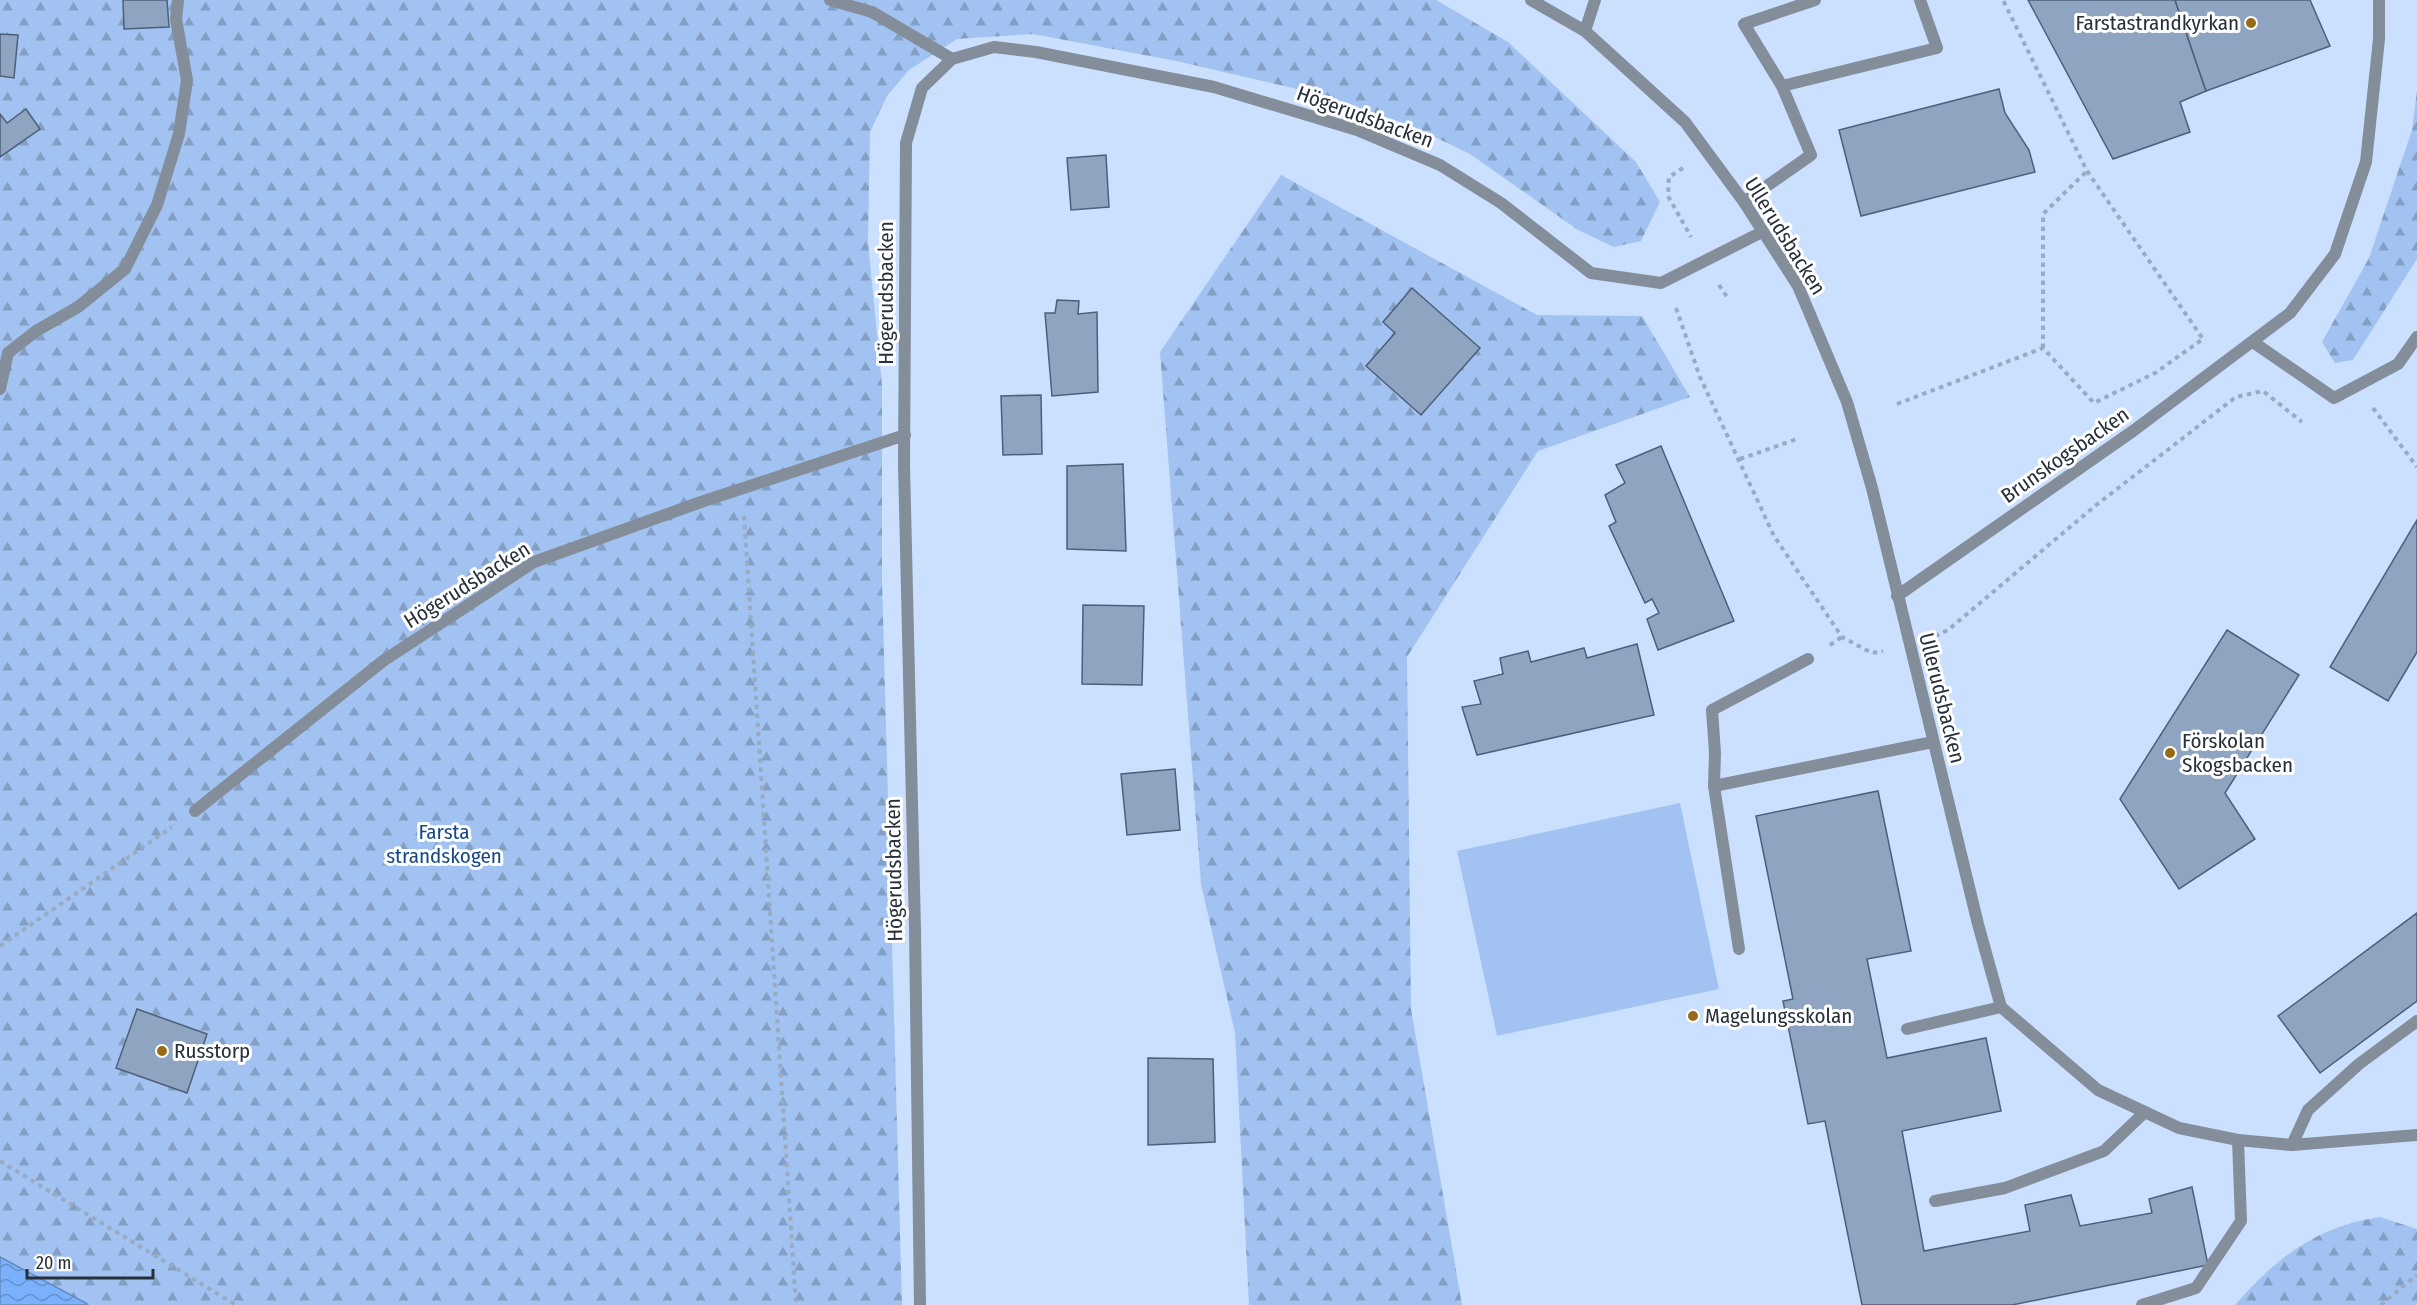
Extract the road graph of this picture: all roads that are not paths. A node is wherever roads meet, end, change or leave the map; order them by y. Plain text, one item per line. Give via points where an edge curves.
1 (178, 0) edge
2 (830, 0) edge
3 (1531, 0) edge
4 (1595, 0) edge
5 (1815, 0) edge
6 (1920, 0) edge
7 (2379, 0) edge
8 (1585, 31) junction
9 (952, 59) junction
10 (1782, 86) junction
11 (1744, 202) junction
12 (1762, 232) junction
13 (2417, 337) edge
14 (2253, 342) junction
15 (4, 353) edge
16 (0, 389) edge
17 (904, 435) junction
18 (1897, 596) junction
19 (1808, 659) dead end
20 (1933, 742) junction
21 (1714, 786) junction
22 (195, 811) road end
23 (1739, 949) dead end
24 (2001, 1007) junction
25 (2417, 1021) edge
26 (1907, 1029) dead end
27 (2145, 1112) junction
28 (2417, 1136) edge
29 (2238, 1140) junction
30 (2292, 1145) junction
31 (1935, 1201) dead end
32 (920, 1305) edge
33 (2142, 1305) edge

1 - 15 street via 176,19 187,80 179,134 157,206 125,269 78,307
2 - 9 street via 872,12
3 - 8 street, Ullerudsbacken
4 - 8 street
5 - 10 street via 1744,24
6 - 10 street via 1937,48
7 - 14 street, Brunskogsbacken via 2379,39 2366,162 2335,254 2290,313
8 - 11 street, Ullerudsbacken via 1685,122
9 - 12 street, Högerudsbacken via 994,47 1036,52 1214,87 1357,130 1440,165 1501,203 1591,273 1661,283
9 - 17 street, Högerudsbacken via 922,88 906,142
10 - 11 street via 1811,155
11 - 12 street, Ullerudsbacken
12 - 18 street, Ullerudsbacken via 1798,286 1847,402
13 - 14 street via 2398,364 2334,398
14 - 18 street, Brunskogsbacken
15 - 16 street
17 - 22 street, Högerudsbacken via 534,562 383,662
17 - 32 street, Högerudsbacken
18 - 20 street, Ullerudsbacken
19 - 21 street via 1712,710
20 - 21 street
20 - 24 street, Ullerudsbacken
21 - 23 street
24 - 26 street
24 - 27 street via 2098,1090
25 - 30 street via 2359,1064 2308,1110
27 - 29 street via 2180,1128
27 - 31 street via 2104,1151 2005,1188
28 - 30 street
29 - 30 street
29 - 33 street via 2241,1221 2196,1288

